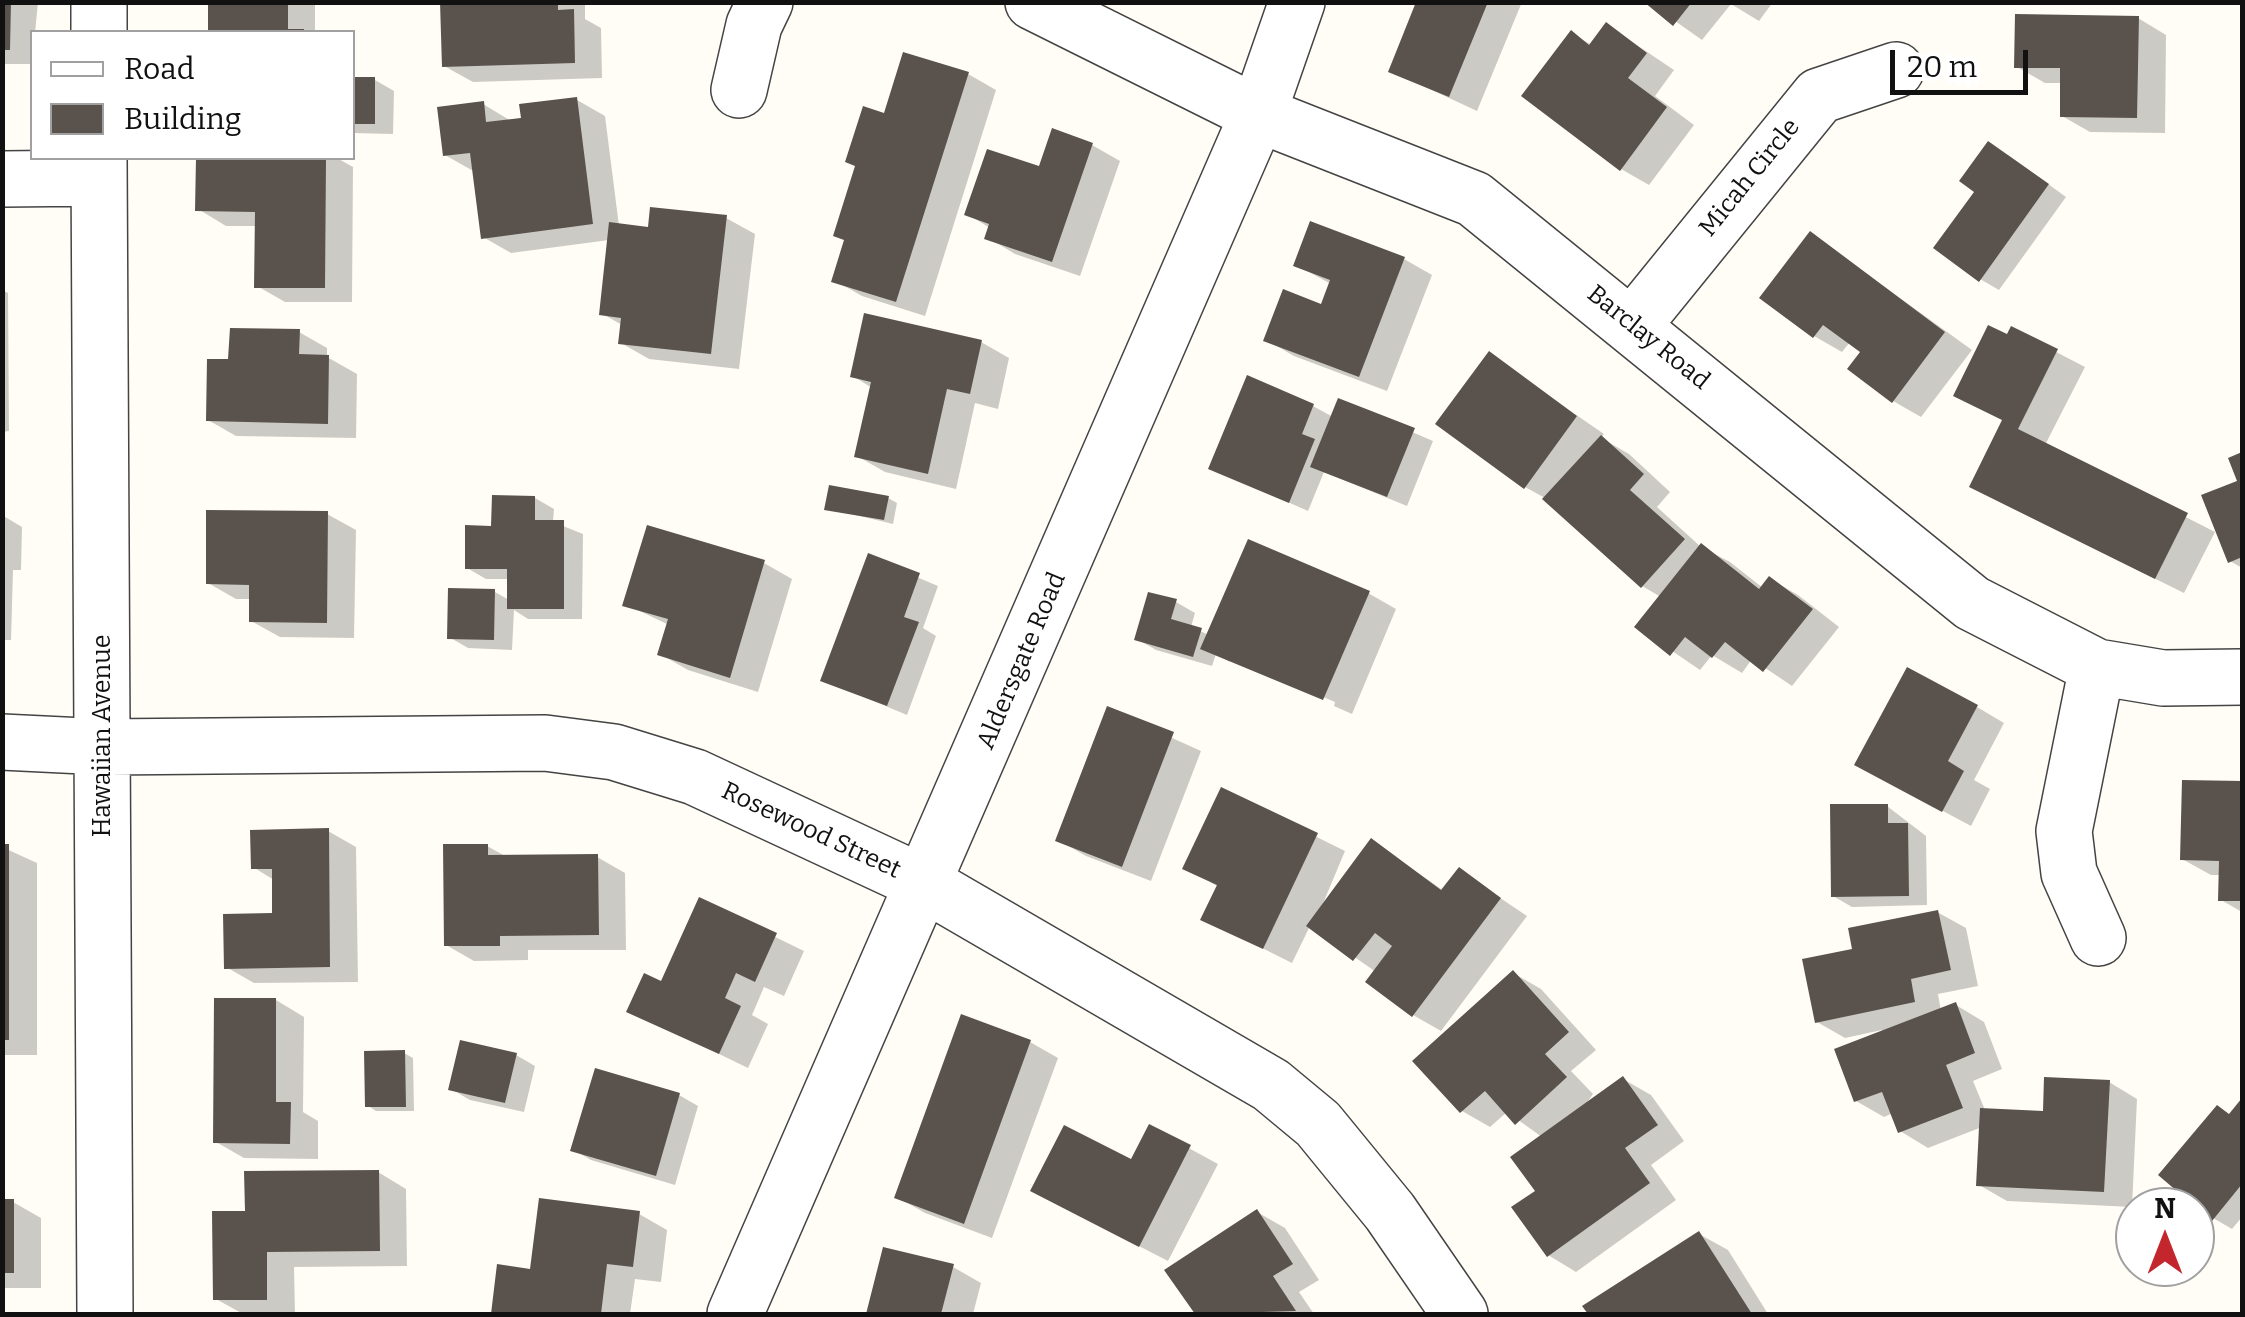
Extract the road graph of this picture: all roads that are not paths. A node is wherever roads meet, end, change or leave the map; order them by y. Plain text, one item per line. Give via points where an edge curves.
1 (98, 2) edge
2 (765, 2) edge
3 (1033, 2) edge
4 (1297, 2) edge
5 (98, 30) edge
6 (1896, 70) dead end
7 (739, 90) dead end
8 (1258, 114) junction
9 (98, 168) edge
10 (2, 179) edge
11 (1633, 325) junction
12 (2097, 667) junction
13 (2242, 678) edge
14 (2, 742) edge
15 (104, 747) junction
16 (925, 884) junction
17 (2098, 938) dead end
18 (105, 1314) edge
19 (735, 1314) edge
20 (1460, 1314) edge

1 - 5 street
2 - 7 street
3 - 8 street, Barclay Road
4 - 8 street, Aldersgate Road
6 - 11 street, Micah Circle via 1819,96
8 - 11 street, Barclay Road via 1474,199
8 - 16 street, Aldersgate Road
9 - 10 street
9 - 15 street, Hawaiian Avenue
11 - 12 street, Barclay Road via 1972,603
12 - 13 street, Barclay Road via 2163,678
12 - 17 street via 2064,831 2070,874
14 - 15 street, Rosewood Street
15 - 16 street, Rosewood Street via 545,743 614,752 695,777
15 - 18 street, Hawaiian Avenue
16 - 19 street, Aldersgate Road
16 - 20 street, Rosewood Street via 1270,1084 1318,1124

